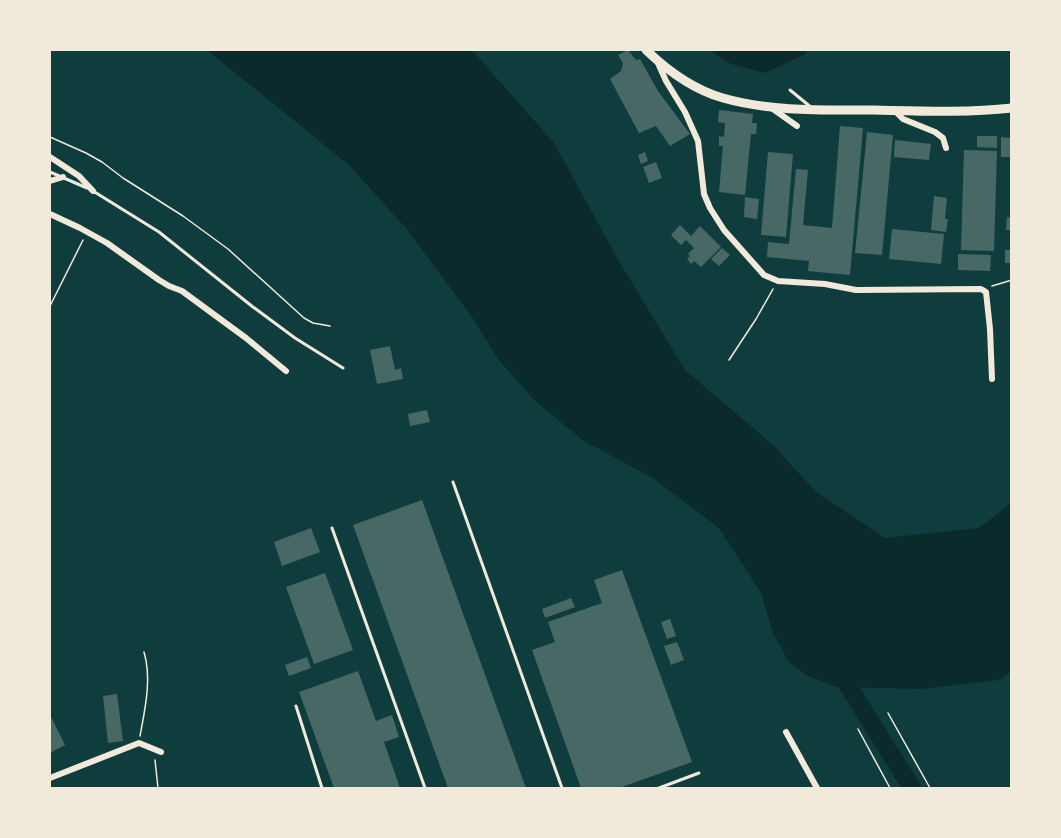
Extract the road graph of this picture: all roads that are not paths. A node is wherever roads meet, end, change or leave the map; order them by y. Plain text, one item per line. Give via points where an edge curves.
1 (646, 50) edge
2 (657, 60) junction
3 (790, 90) dead end
4 (772, 108) junction
5 (1011, 108) edge
6 (815, 110) junction
7 (895, 111) junction
8 (797, 126) dead end
9 (946, 148) dead end
10 (50, 157) edge
11 (50, 172) edge
12 (63, 177) junction
13 (50, 181) edge
14 (93, 191) junction
15 (50, 214) edge
16 (343, 368) dead end
17 (286, 371) dead end
18 (993, 379) dead end
19 (453, 482) dead end
20 (332, 528) dead end
21 (296, 706) dead end
22 (786, 732) dead end
23 (162, 753) dead end
24 (699, 773) dead end
25 (50, 778) edge
26 (322, 789) edge
27 (425, 789) edge
28 (562, 789) edge
29 (659, 789) edge
30 (817, 789) edge

1 - 2 main road
2 - 4 main road via 696,87 722,98
2 - 18 street via 698,141 704,194 710,208 764,275 778,281 856,290 981,289 986,292
3 - 6 lane
4 - 6 main road
4 - 8 street
5 - 7 main road
6 - 7 main road
7 - 9 street via 903,119 935,132 943,138
10 - 14 street via 79,176
11 - 12 lane
12 - 13 street
12 - 14 lane
14 - 16 lane via 159,232 253,307
15 - 17 street via 86,231 182,291
19 - 28 lane
20 - 27 lane
21 - 26 lane
22 - 30 street
23 - 25 street via 139,743
24 - 29 lane

